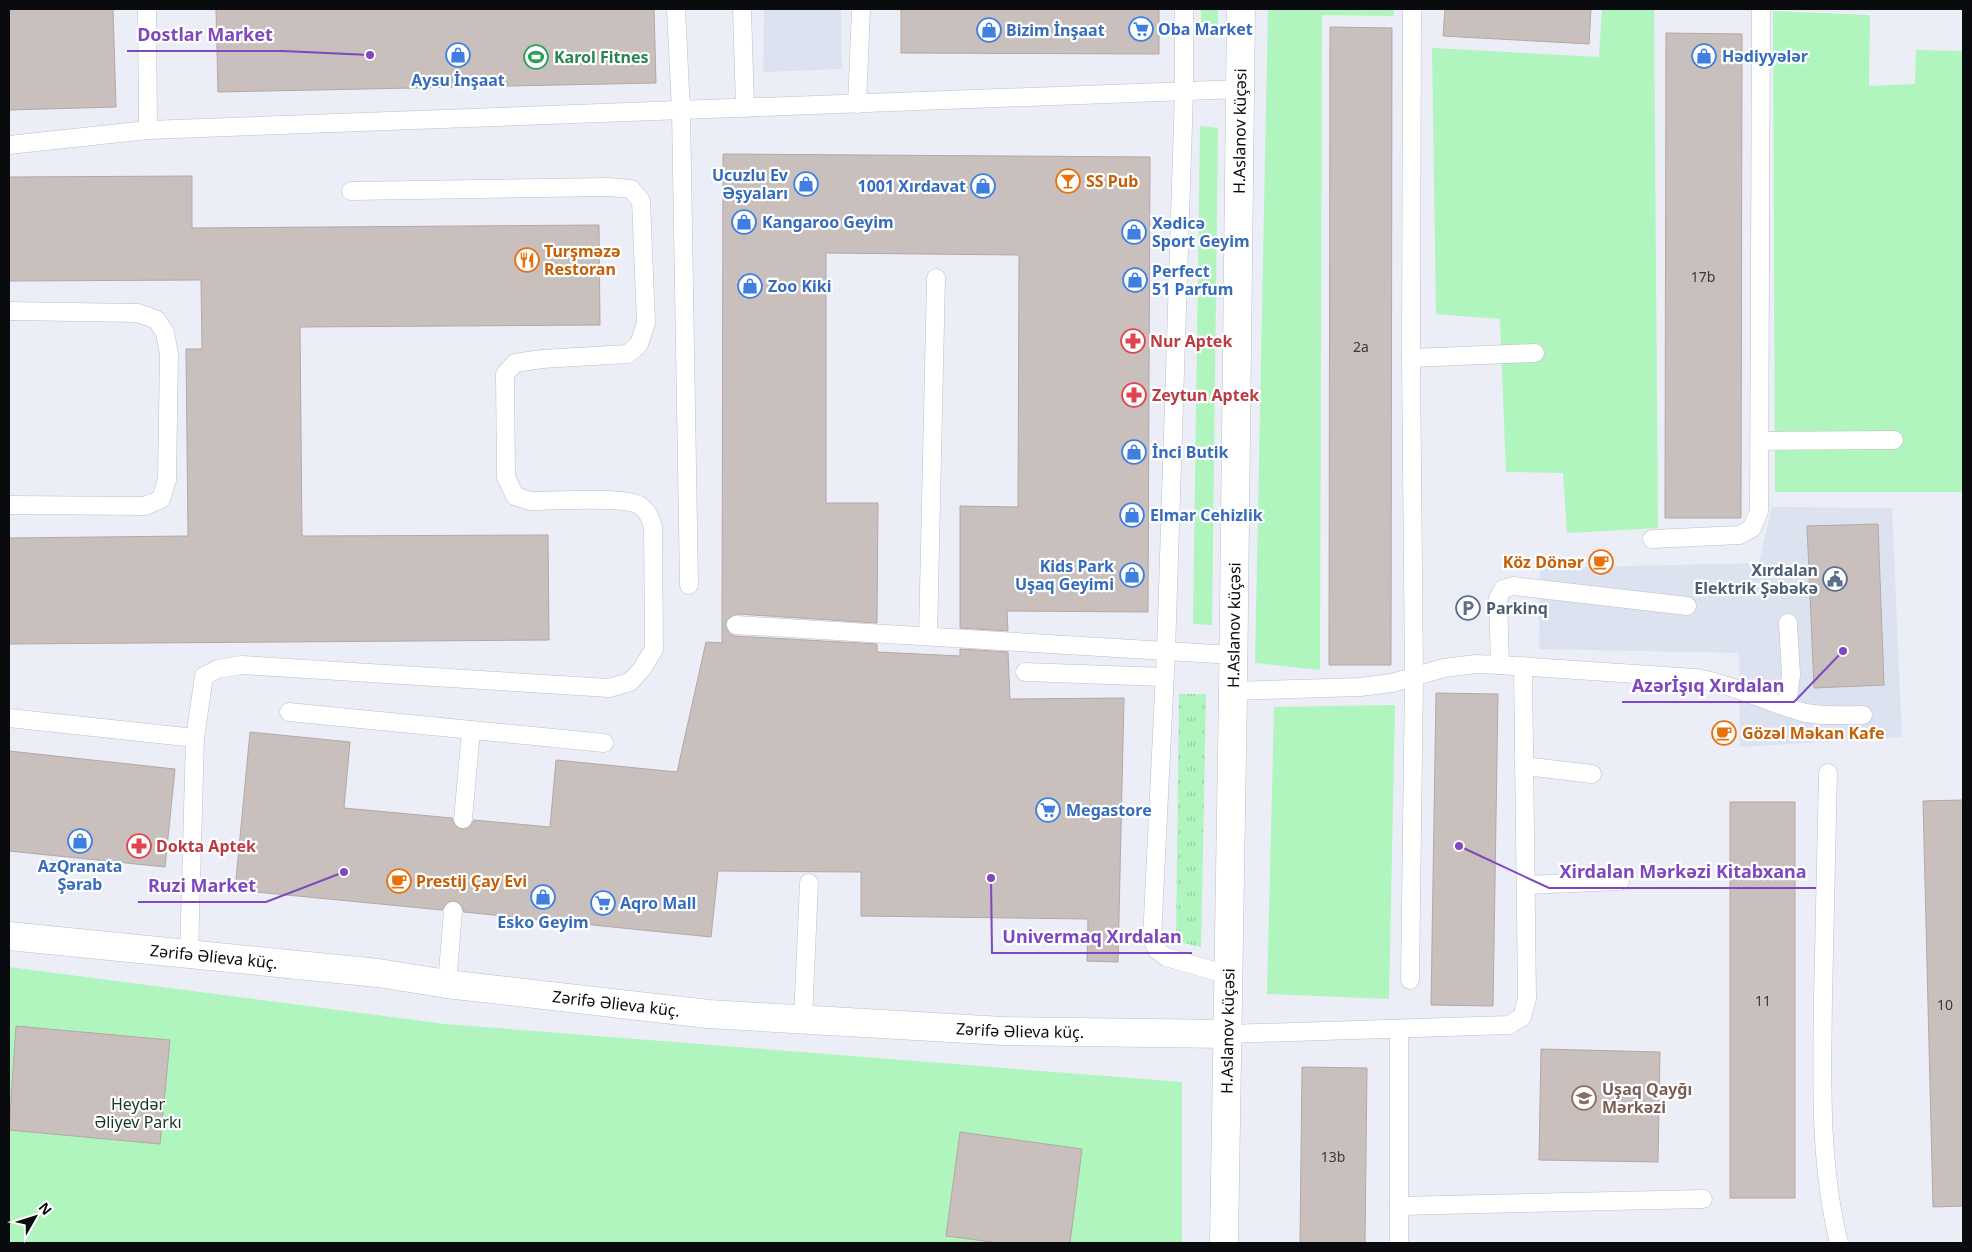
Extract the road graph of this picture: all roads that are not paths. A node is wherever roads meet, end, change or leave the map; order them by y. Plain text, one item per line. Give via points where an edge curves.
1 (147, 9) edge
2 (676, 9) edge
3 (742, 9) edge
4 (861, 9) edge
5 (1184, 9) edge
6 (1241, 9) edge
7 (1412, 9) edge
8 (1761, 9) edge
9 (1240, 89) junction
10 (1184, 92) junction
11 (857, 104) junction
12 (745, 108) junction
13 (681, 110) junction
14 (148, 130) junction
15 (9, 145) edge
16 (351, 191) dead end
17 (936, 278) dead end
18 (9, 311) edge
19 (1535, 353) dead end
20 (1412, 358) junction
21 (1894, 440) dead end
22 (1761, 441) junction
23 (9, 505) edge
24 (1652, 539) dead end
25 (689, 585) dead end
26 (1687, 606) dead end
27 (1788, 623) dead end
28 (736, 625) dead end
29 (928, 636) junction
30 (1166, 652) junction
31 (1234, 655) junction
32 (1500, 665) junction
33 (1523, 666) junction
34 (1025, 672) dead end
35 (1164, 677) junction
36 (1414, 678) junction
37 (1233, 691) junction
38 (1787, 706) junction
39 (289, 712) dead end
40 (1863, 715) dead end
41 (9, 718) edge
42 (471, 731) junction
43 (195, 738) junction
44 (604, 743) dead end
45 (1524, 766) junction
46 (1828, 773) dead end
47 (1592, 774) dead end
48 (463, 819) dead end
49 (1620, 881) dead end
50 (809, 883) dead end
51 (1526, 885) junction
52 (453, 912) dead end
53 (9, 936) edge
54 (189, 954) junction
55 (1228, 975) junction
56 (1410, 980) dead end
57 (447, 984) junction
58 (804, 1018) junction
59 (1399, 1030) junction
60 (1228, 1034) junction
61 (1704, 1200) dead end
62 (1399, 1206) junction
63 (1224, 1243) edge
64 (1399, 1243) edge
65 (1839, 1243) edge

1 - 14 lane
2 - 13 lane
3 - 12 lane
4 - 11 lane
5 - 10 lane
6 - 9 street, H.Aslanov küçəsi
7 - 20 lane
8 - 22 lane
9 - 10 lane
9 - 31 street, H.Aslanov küçəsi
10 - 11 lane
10 - 30 lane
11 - 12 lane
12 - 13 lane
13 - 14 lane
13 - 25 lane
14 - 15 lane
16 - 43 lane via 609,187 631,189 641,201 646,323 639,344 628,354 515,363 505,374 506,477 516,496 530,501 622,500 638,505 650,514 653,527 654,649 630,682 609,688 242,665 218,669 204,676
17 - 29 lane
18 - 23 lane via 138,313 158,320 165,333 168,354 168,480 161,499 145,506
19 - 20 lane
20 - 36 lane
21 - 22 lane
22 - 24 lane via 1759,511 1752,528 1740,535
26 - 32 lane via 1513,586 1503,589 1498,598
27 - 38 lane via 1791,675
28 - 29 lane
29 - 30 lane
30 - 31 lane
30 - 35 lane
31 - 37 street, H.Aslanov küçəsi
32 - 33 lane
32 - 36 lane via 1444,668
33 - 38 lane via 1696,678
33 - 45 lane
34 - 35 lane
35 - 55 lane via 1152,939 1166,958
36 - 37 lane via 1360,687
36 - 56 lane
37 - 55 street, H.Aslanov küçəsi
38 - 40 lane via 1826,715
39 - 42 lane
41 - 43 lane
42 - 44 lane
42 - 48 lane
43 - 54 lane
45 - 47 lane
45 - 51 lane
46 - 65 lane via 1822,1096 1826,1166
49 - 51 lane
50 - 58 lane
51 - 59 lane via 1527,999 1522,1017 1509,1025
52 - 57 lane
53 - 54 street, Zərifə Əlieva küç.
54 - 57 street, Zərifə Əlieva küç. via 378,973
55 - 60 street, H.Aslanov küçəsi
57 - 58 street, Zərifə Əlieva küç. via 708,1014
58 - 60 street, Zərifə Əlieva küç. via 1011,1031
59 - 60 lane
59 - 62 lane
60 - 63 street, H.Aslanov küçəsi
61 - 62 lane
62 - 64 lane

